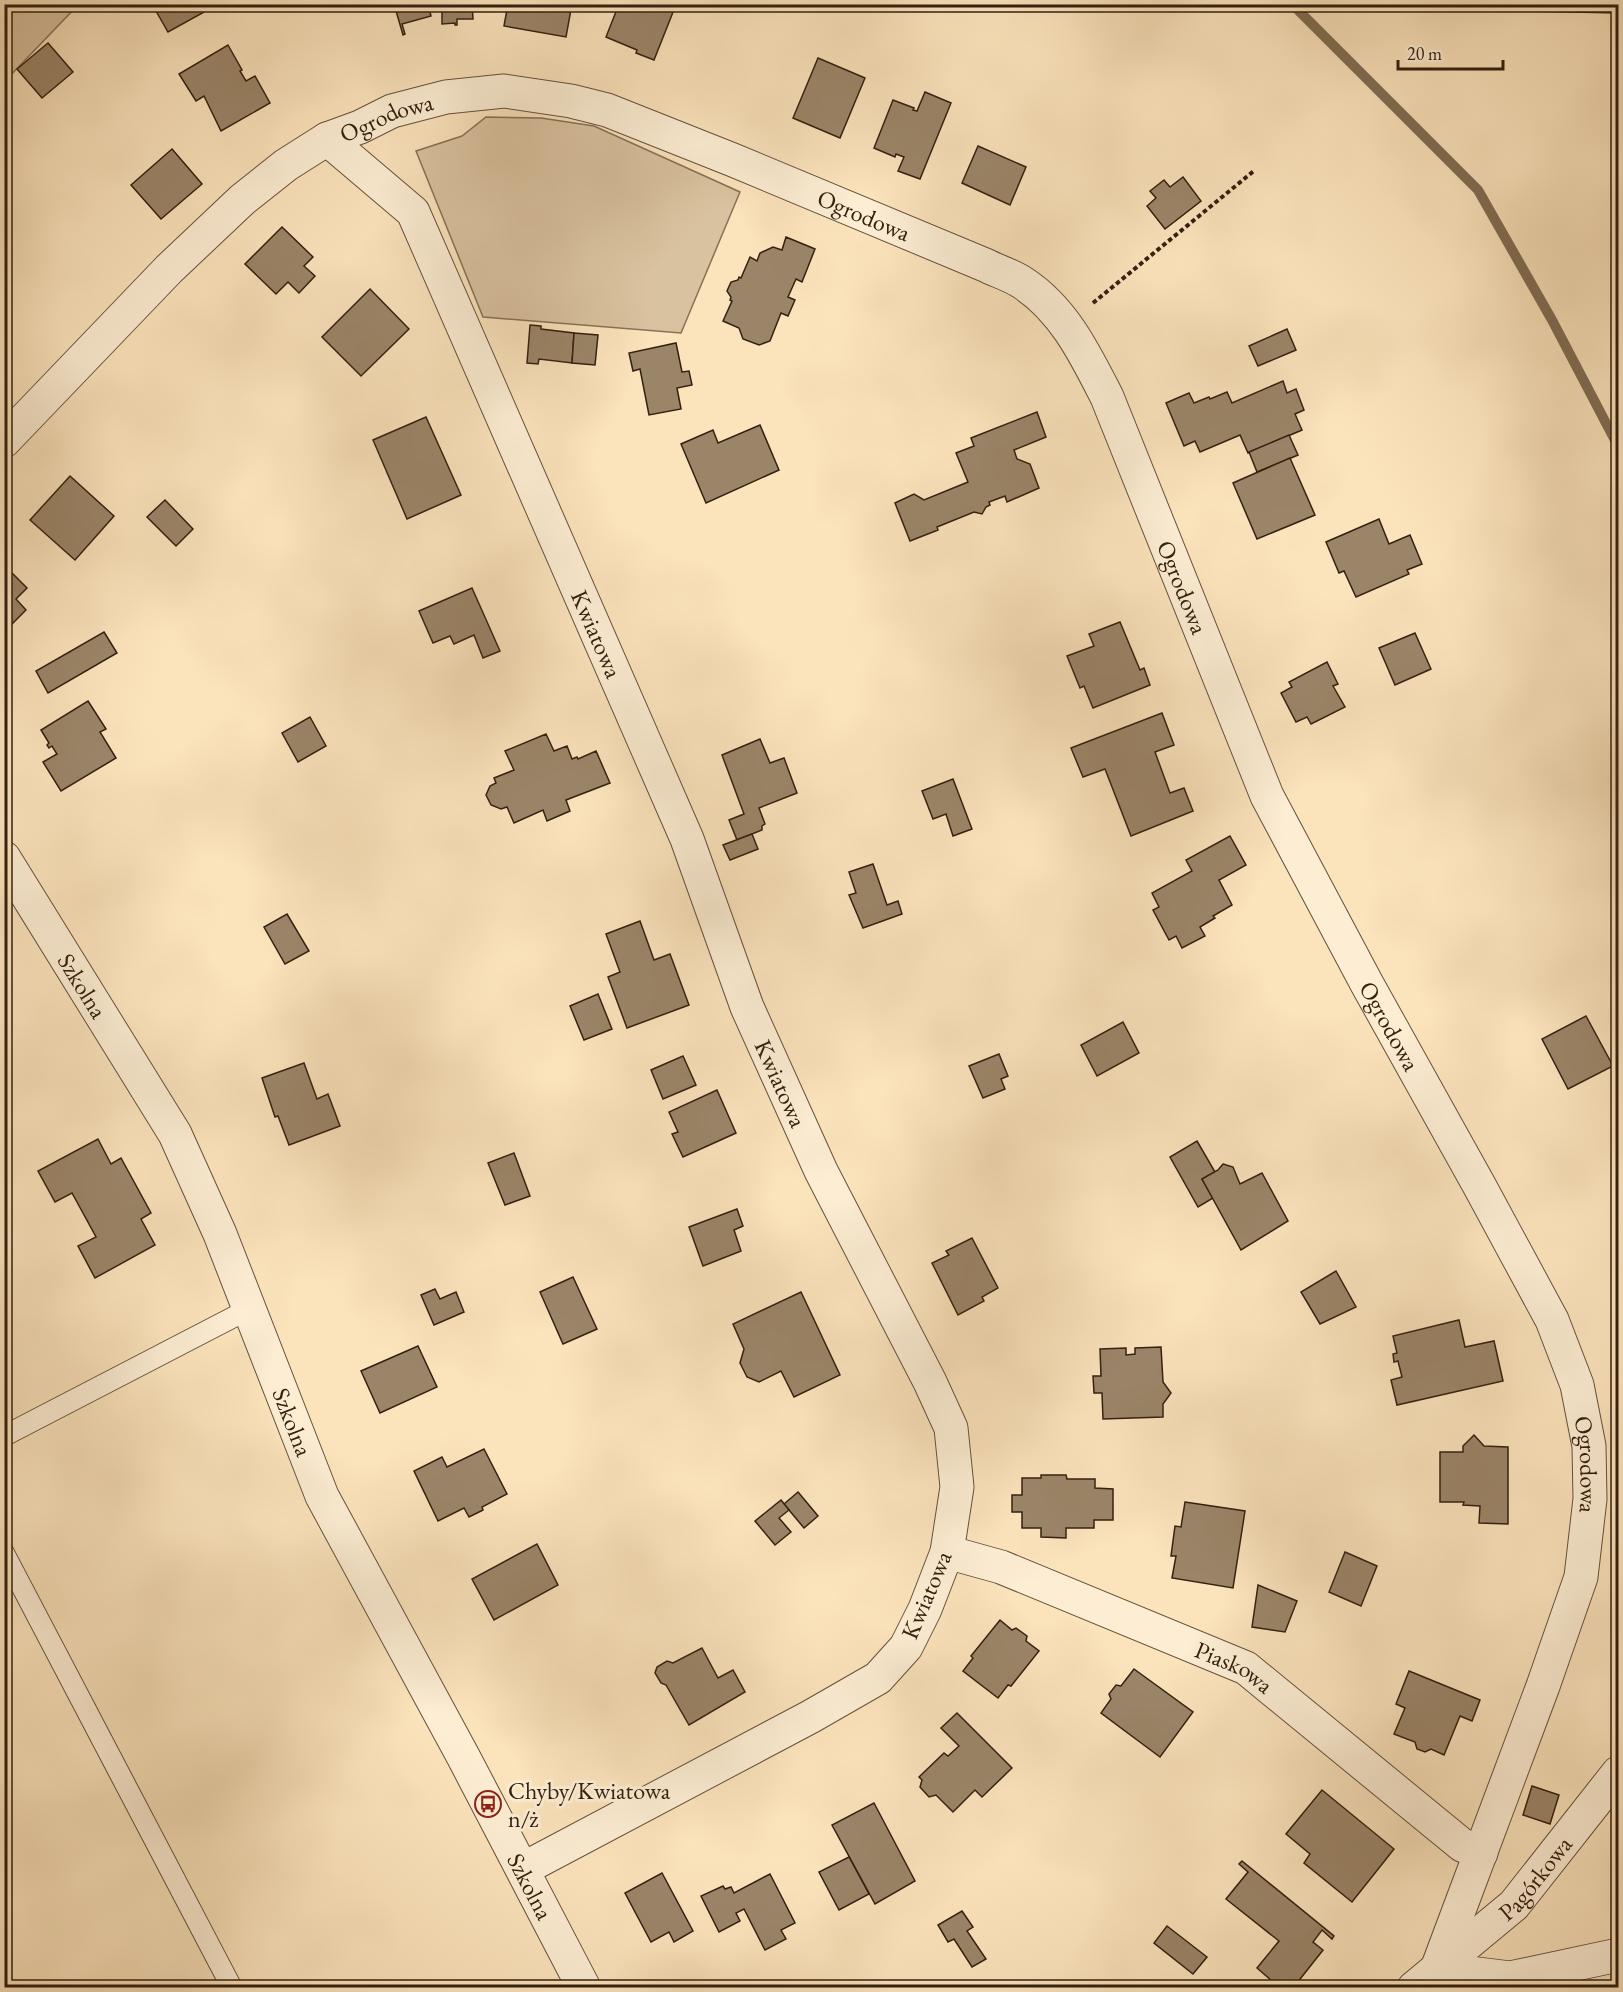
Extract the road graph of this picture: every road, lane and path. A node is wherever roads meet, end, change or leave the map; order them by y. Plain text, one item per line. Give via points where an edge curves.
1 (327, 139) junction
2 (1255, 170) dead end
3 (1065, 322) junction
4 (4, 441) edge
5 (4, 858) edge
6 (249, 1309) junction
7 (4, 1436) edge
8 (947, 1552) junction
9 (4, 1553) edge
10 (1618, 1773) edge
11 (1481, 1852) junction
12 (523, 1869) junction
13 (1618, 1955) edge
14 (1425, 1978) edge
15 (232, 1988) edge
16 (584, 1988) edge

1 - 3 street, Ogrodowa via 392,111 446,97 504,91 571,101 607,110 733,159 1021,281
1 - 4 street, Ogrodowa via 242,200 169,269
1 - 8 street, Kwiatowa via 413,212 687,839 747,1007 821,1171 951,1428 957,1487
2 - 3 path
3 - 11 street, Ogrodowa via 1107,397 1267,796 1552,1320 1577,1384 1589,1446 1590,1499 1581,1577
5 - 6 street, Szkolna via 176,1134
6 - 7 lane
6 - 12 street, Szkolna via 322,1496
8 - 11 street, Piaskowa via 1001,1568 1246,1668 1462,1845
8 - 12 street, Kwiatowa via 906,1647 878,1678
9 - 15 lane
10 - 14 street, Pagórkowa via 1514,1905
11 - 14 street, Ogrodowa
12 - 16 street, Szkolna
13 - 14 street via 1510,1978

